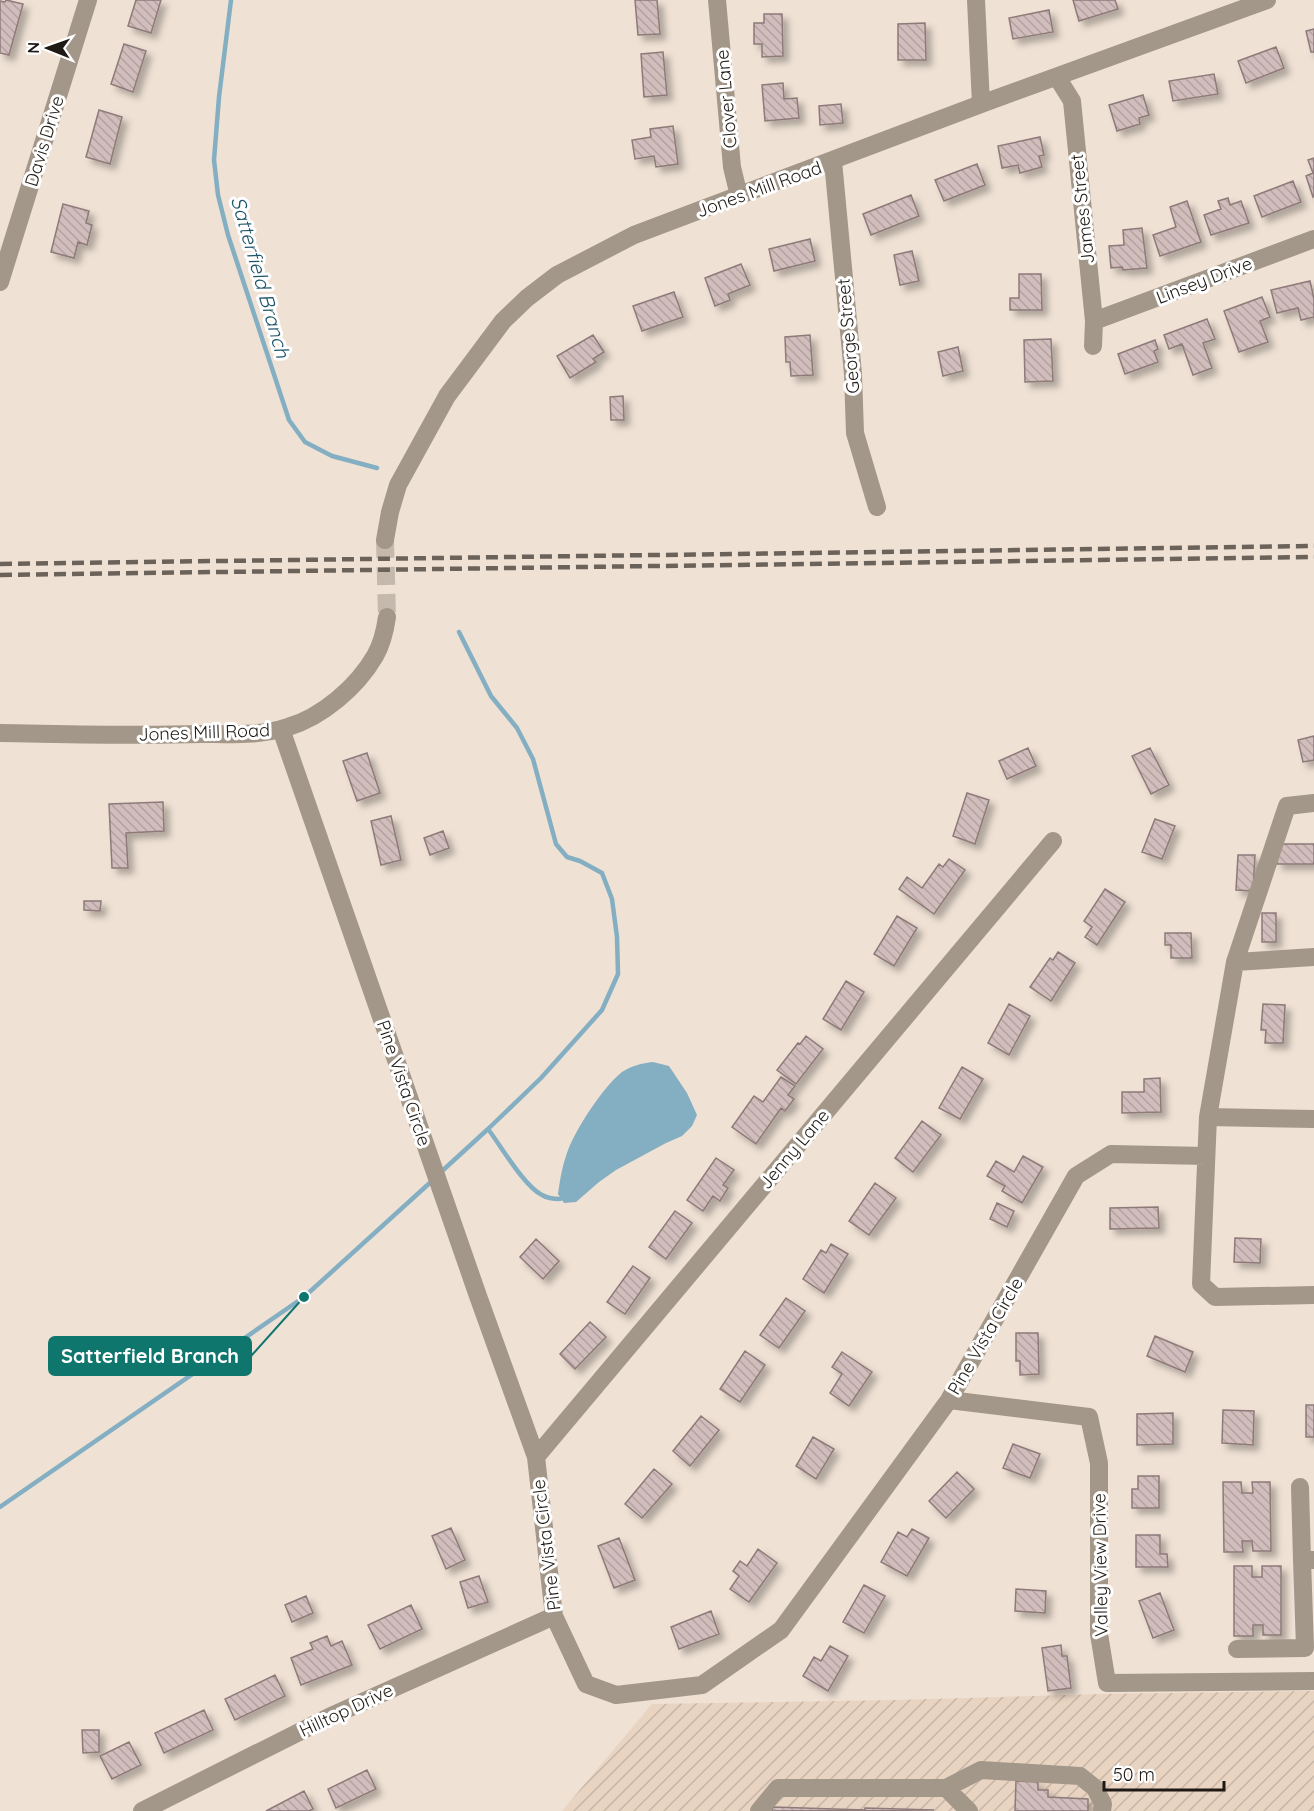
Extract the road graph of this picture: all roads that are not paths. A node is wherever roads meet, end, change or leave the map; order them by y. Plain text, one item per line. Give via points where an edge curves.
1 (88, 0) edge
2 (717, 0) edge
3 (976, 0) edge
4 (1267, 0) edge
5 (1057, 77) junction
6 (981, 104) junction
7 (833, 161) junction
8 (740, 196) junction
9 (1314, 239) edge
10 (0, 282) edge
11 (1094, 321) junction
12 (1093, 346) dead end
13 (877, 507) dead end
14 (385, 540) tunnel mouth
15 (387, 617) tunnel mouth
16 (281, 729) junction
17 (0, 733) edge
18 (1314, 803) edge
19 (1053, 841) dead end
20 (1314, 957) edge
21 (1235, 962) junction
22 (1208, 1118) junction
23 (1314, 1119) edge
24 (1206, 1156) junction
25 (1314, 1295) edge
26 (949, 1400) junction
27 (536, 1457) junction
28 (1300, 1486) dead end
29 (1308, 1560) edge
30 (554, 1616) junction
31 (1237, 1649) dead end
32 (1314, 1681) edge
33 (946, 1788) junction
34 (142, 1811) edge
35 (759, 1811) edge
36 (969, 1811) edge
37 (1102, 1811) edge

1 - 10 street, Davis Drive
2 - 8 street, Clover Lane via 732,167
3 - 6 street
4 - 5 street, Jones Mill Road
5 - 6 street, Jones Mill Road
5 - 11 street, James Street via 1072,101
6 - 7 street, Jones Mill Road
7 - 8 street, Jones Mill Road
7 - 13 street, George Street via 855,433
8 - 14 street, Jones Mill Road via 634,235 557,275 514,309 447,396 399,485
9 - 11 street, Linsey Drive
11 - 12 street, James Street
15 - 16 street, Jones Mill Road via 376,656 354,684 320,712
16 - 17 street, Jones Mill Road via 169,735
16 - 27 street, Pine Vista Circle
18 - 21 street via 1287,806
19 - 27 street, Jenny Lane
20 - 21 street
21 - 22 street
22 - 23 street
22 - 24 street
24 - 25 street via 1200,1284 1215,1297
24 - 26 street, Pine Vista Circle via 1111,1154 1077,1176
26 - 30 street, Pine Vista Circle via 781,1630 702,1685 616,1695 586,1684
26 - 32 street, Valley View Drive via 1089,1417 1099,1463 1099,1634 1107,1683
27 - 30 street, Pine Vista Circle
28 - 29 street
29 - 31 street via 1305,1648
30 - 34 street, Hilltop Drive via 329,1717
33 - 35 street via 778,1788
33 - 36 street
33 - 37 street via 981,1770 1080,1776 1095,1788

